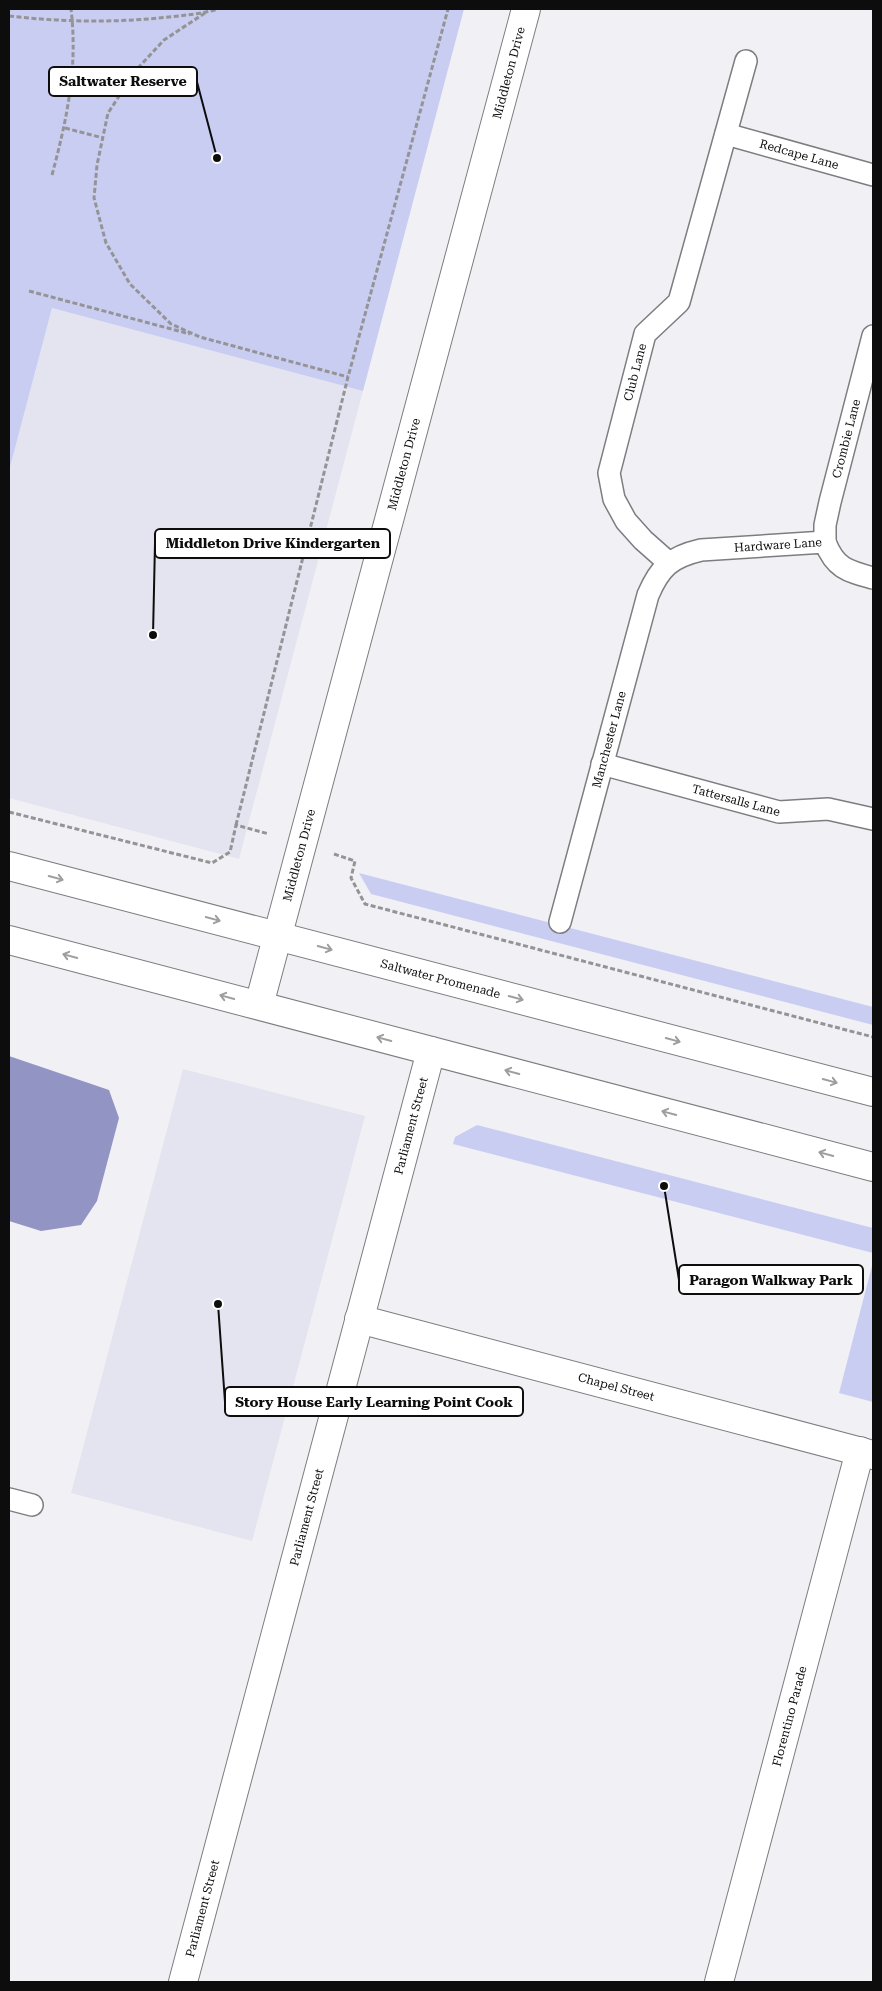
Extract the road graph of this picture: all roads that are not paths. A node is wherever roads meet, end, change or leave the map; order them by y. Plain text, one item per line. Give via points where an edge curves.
1 (526, 9) edge
2 (746, 61) dead end
3 (726, 134) junction
4 (873, 175) edge
5 (873, 336) edge
6 (825, 542) junction
7 (669, 562) junction
8 (873, 578) edge
9 (602, 764) junction
10 (873, 819) edge
11 (9, 866) edge
12 (560, 922) dead end
13 (278, 936) junction
14 (9, 940) edge
15 (259, 1005) junction
16 (431, 1051) junction
17 (873, 1092) edge
18 (873, 1167) edge
19 (359, 1319) junction
20 (866, 1453) edge
21 (9, 1500) edge
22 (32, 1505) dead end
23 (183, 1982) edge
24 (719, 1982) edge

1 - 13 street, Middleton Drive
2 - 3 lane, Club Lane
3 - 4 lane, Redcape Lane
3 - 7 lane, Club Lane via 678,302 646,334 609,473 614,499 626,521 642,540
5 - 6 lane, Crombie Lane via 830,502
6 - 7 lane, Hardware Lane via 701,550
6 - 8 lane, Hardware Lane via 831,558 842,568
7 - 9 lane, Manchester Lane via 659,573 648,595
9 - 10 lane, Tattersalls Lane via 779,812 828,809
9 - 12 lane, Manchester Lane
11 -> 13 street, Saltwater Promenade
13 - 15 street, Middleton Drive
13 -> 17 street, Saltwater Promenade
15 -> 14 street
16 -> 15 street
18 -> 16 street
16 - 19 street, Parliament Street
19 - 20 street, Chapel Street
19 - 23 street, Parliament Street
20 - 24 street, Florentino Parade
21 - 22 lane

